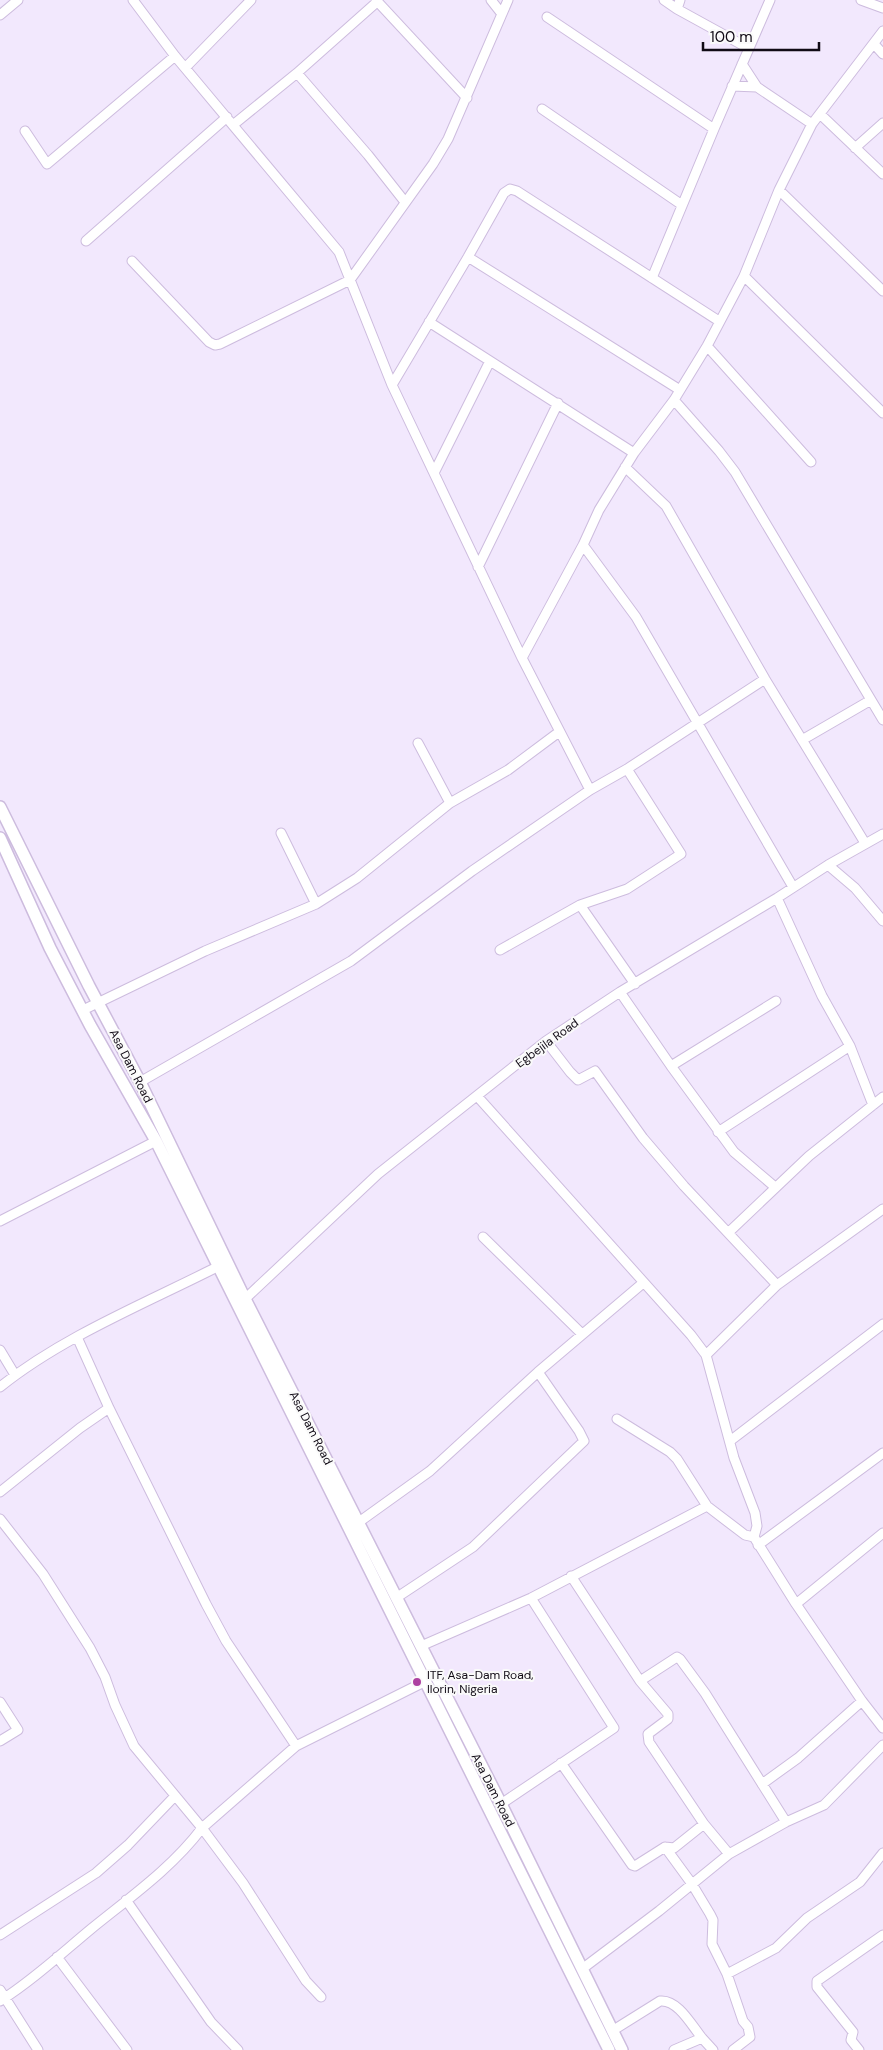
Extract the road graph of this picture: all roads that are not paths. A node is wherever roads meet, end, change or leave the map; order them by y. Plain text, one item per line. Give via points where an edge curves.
1 (18, 0) edge
2 (133, 0) edge
3 (251, 0) edge
4 (491, 0) edge
5 (508, 0) edge
6 (664, 0) edge
7 (770, 0) edge
8 (861, 0) edge
9 (377, 1) edge
10 (678, 4) edge
11 (883, 8) edge
12 (502, 14) junction
13 (0, 15) edge
14 (547, 17) dead end
15 (883, 31) edge
16 (874, 44) junction
17 (748, 48) junction
18 (883, 54) edge
19 (175, 56) junction
20 (742, 64) junction
21 (185, 68) junction
22 (297, 73) junction
23 (732, 86) junction
24 (757, 87) junction
25 (468, 98) junction
26 (542, 109) dead end
27 (820, 114) junction
28 (230, 121) junction
29 (883, 123) edge
30 (812, 124) junction
31 (714, 129) junction
32 (25, 131) dead end
33 (855, 148) junction
34 (883, 174) edge
35 (779, 190) junction
36 (405, 202) junction
37 (682, 205) junction
38 (86, 241) dead end
39 (468, 257) junction
40 (132, 261) dead end
41 (744, 276) junction
42 (652, 278) junction
43 (350, 280) junction
44 (883, 291) edge
45 (720, 321) junction
46 (429, 322) junction
47 (707, 346) junction
48 (490, 360) junction
49 (392, 385) junction
50 (680, 390) junction
51 (674, 400) junction
52 (558, 403) junction
53 (883, 413) edge
54 (634, 453) junction
55 (811, 462) dead end
56 (625, 467) junction
57 (434, 473) junction
58 (583, 545) junction
59 (478, 567) junction
60 (522, 658) junction
61 (765, 679) junction
62 (872, 700) junction
63 (883, 720) edge
64 (697, 724) junction
65 (559, 732) junction
66 (802, 740) junction
67 (418, 743) dead end
68 (627, 769) junction
69 (590, 790) junction
70 (450, 804) junction
71 (0, 807) edge
72 (281, 833) dead end
73 (883, 834) edge
74 (0, 838) edge
75 (864, 843) junction
76 (828, 865) junction
77 (793, 887) junction
78 (777, 898) junction
79 (316, 904) junction
80 (580, 905) junction
81 (883, 921) edge
82 (500, 950) dead end
83 (635, 984) junction
84 (620, 992) junction
85 (776, 1000) dead end
86 (97, 1002) junction
87 (83, 1010) junction
88 (546, 1041) junction
89 (850, 1046) junction
90 (671, 1066) junction
91 (140, 1082) junction
92 (477, 1096) junction
93 (883, 1097) edge
94 (873, 1105) junction
95 (718, 1132) junction
96 (156, 1141) junction
97 (776, 1187) junction
98 (883, 1209) edge
99 (0, 1221) edge
100 (729, 1232) junction
101 (482, 1238) dead end
102 (218, 1267) junction
103 (644, 1283) junction
104 (777, 1285) junction
105 (245, 1299) junction
106 (883, 1324) edge
107 (582, 1334) junction
108 (77, 1337) junction
109 (0, 1350) edge
110 (706, 1355) junction
111 (538, 1372) junction
112 (15, 1375) junction
113 (0, 1387) edge
114 (109, 1408) junction
115 (617, 1419) dead end
116 (730, 1441) junction
117 (883, 1453) edge
118 (0, 1492) edge
119 (707, 1506) junction
120 (0, 1519) edge
121 (359, 1522) junction
122 (883, 1533) edge
123 (756, 1541) junction
124 (571, 1576) junction
125 (396, 1598) junction
126 (531, 1598) junction
127 (796, 1604) junction
128 (421, 1646) junction
129 (640, 1681) junction
130 (424, 1682) junction
131 (862, 1701) junction
132 (0, 1702) edge
133 (883, 1728) edge
134 (0, 1741) edge
135 (468, 1741) junction
136 (883, 1745) edge
137 (296, 1746) junction
138 (456, 1746) junction
139 (561, 1763) junction
140 (762, 1784) junction
141 (174, 1796) junction
142 (501, 1804) junction
143 (786, 1822) junction
144 (704, 1824) junction
145 (202, 1828) junction
146 (665, 1847) junction
147 (883, 1853) edge
148 (729, 1854) junction
149 (692, 1884) junction
150 (126, 1900) junction
151 (0, 1935) edge
152 (883, 1935) edge
153 (57, 1957) junction
154 (582, 1969) junction
155 (727, 1974) junction
156 (1, 1996) edge
157 (322, 1997) dead end
158 (612, 2030) junction
159 (702, 2038) junction
160 (38, 2050) edge
161 (127, 2050) edge
162 (238, 2050) edge
163 (609, 2050) edge
164 (622, 2050) edge
165 (674, 2050) edge
166 (713, 2050) edge
167 (732, 2050) edge
168 (859, 2050) edge

1 - 13 street
2 - 19 street
3 - 21 street
4 - 12 street
5 - 12 street
6 - 10 street
7 - 17 street
8 - 11 street
9 - 22 street
9 - 25 street
10 - 17 street
12 - 25 street
14 - 31 street
15 - 16 street
16 - 18 street
16 - 27 street
17 - 20 street
19 - 21 street
19 - 32 street via 47,164
20 - 23 street
20 - 24 street
21 - 28 street
22 - 28 street
22 - 36 street
23 - 24 street
23 - 31 street
24 - 30 street
25 - 36 street via 448,139
26 - 37 street
27 - 30 street
27 - 33 street
28 - 38 street
28 - 43 street via 339,252
29 - 33 street
30 - 35 street
31 - 37 street
33 - 34 street
35 - 41 street
35 - 44 street
36 - 43 street
37 - 42 street
39 - 42 street via 504,193 510,189
39 - 46 street
39 - 50 street
40 - 43 street via 215,345
41 - 45 street
41 - 53 street
42 - 45 street
43 - 49 street
45 - 47 street
46 - 48 street
46 - 49 street
47 - 50 street
47 - 55 street
48 - 52 street
48 - 57 street
49 - 57 street
50 - 51 street
51 - 54 street
51 - 62 street via 735,472
52 - 54 street
52 - 59 street
54 - 56 street
56 - 58 street via 599,510
56 - 61 street via 666,506
57 - 59 street
58 - 60 street
58 - 64 street via 636,617
59 - 60 street
60 - 65 street
61 - 64 street
61 - 66 street
62 - 63 street
62 - 66 street
64 - 68 street
64 - 77 street
65 - 69 street
65 - 70 street via 508,770
66 - 75 street
67 - 70 street
68 - 69 street
68 - 80 street via 681,854 627,889
69 - 91 street via 472,871 351,961
70 - 79 street via 357,878
71 - 86 main road, Asa Dam Road
72 - 79 street
73 - 75 street, Egbejila Road
74 - 87 main road, Asa Dam Road via 50,948
75 - 76 street, Egbejila Road
76 - 77 street, Egbejila Road
76 - 81 street
77 - 78 street, Egbejila Road
78 - 83 street, Egbejila Road
78 - 89 street via 822,996
79 - 86 street
80 - 82 street
80 - 83 street
83 - 84 street, Egbejila Road
84 - 88 street, Egbejila Road
84 - 90 street
85 - 90 street
86 - 87 street
86 - 91 main road, Asa Dam Road
87 - 96 main road, Asa Dam Road
88 - 92 street, Egbejila Road
88 - 100 street via 578,1080 596,1071 643,1138
89 - 94 street
89 - 95 street
90 - 95 street
91 - 105 main road, Asa Dam Road
92 - 103 street
92 - 105 street, Egbejila Road via 378,1174
93 - 94 street
94 - 97 street
95 - 97 street via 734,1152
96 - 99 street
96 - 102 main road, Asa Dam Road
97 - 100 street
98 - 104 street
100 - 104 street
101 - 107 street
102 - 108 street
102 - 130 main road, Asa Dam Road
103 - 107 street
103 - 110 street
104 - 110 street
105 - 121 main road, Asa Dam Road
106 - 116 street
107 - 111 street
108 - 112 street
108 - 114 street
109 - 112 street
110 - 116 street
111 - 121 street via 430,1470
111 - 125 street via 584,1442 473,1547
112 - 113 street
114 - 118 street
114 - 137 street via 226,1640
115 - 119 street via 670,1452
116 - 123 street via 755,1513
117 - 123 street
119 - 123 street
119 - 124 street
120 - 141 street via 70,1614 105,1677 134,1746
121 - 125 main road, Asa Dam Road
122 - 127 street
123 - 127 street
124 - 126 street
124 - 129 street
125 - 128 main road, Asa Dam Road
126 - 128 street
126 - 139 street via 614,1728
127 - 131 street
128 - 135 main road, Asa Dam Road
129 - 140 street via 677,1657 680,1659
129 - 144 street via 669,1717 648,1734 648,1742
130 - 137 street
130 - 138 main road, Asa Dam Road
131 - 133 street
131 - 140 street via 798,1758
132 - 134 street via 18,1730
135 - 138 main road
135 - 142 main road, Asa Dam Road
136 - 143 street via 824,1805
137 - 145 street
138 - 163 main road, Asa Dam Road
139 - 142 street
139 - 146 street via 632,1865
140 - 143 street
141 - 145 street
141 - 151 street via 128,1845 96,1873
142 - 154 main road, Asa Dam Road
143 - 148 street
144 - 146 street via 674,1848
144 - 148 street
145 - 150 street via 190,1844
145 - 157 street via 243,1883 306,1981
146 - 149 street
147 - 155 street via 860,1882 807,1918 776,1948
148 - 149 street
149 - 154 street
149 - 155 street via 713,1920 712,1944
150 - 153 street
150 - 162 street via 211,2022
152 - 168 street via 817,1981 817,1987 853,2032 850,2040
153 - 156 street
153 - 161 street
154 - 158 main road, Asa Dam Road
155 - 167 street via 750,2037
156 - 160 street
158 - 159 street via 666,2000 675,2005
158 - 164 main road, Asa Dam Road
159 - 165 street
159 - 166 street

